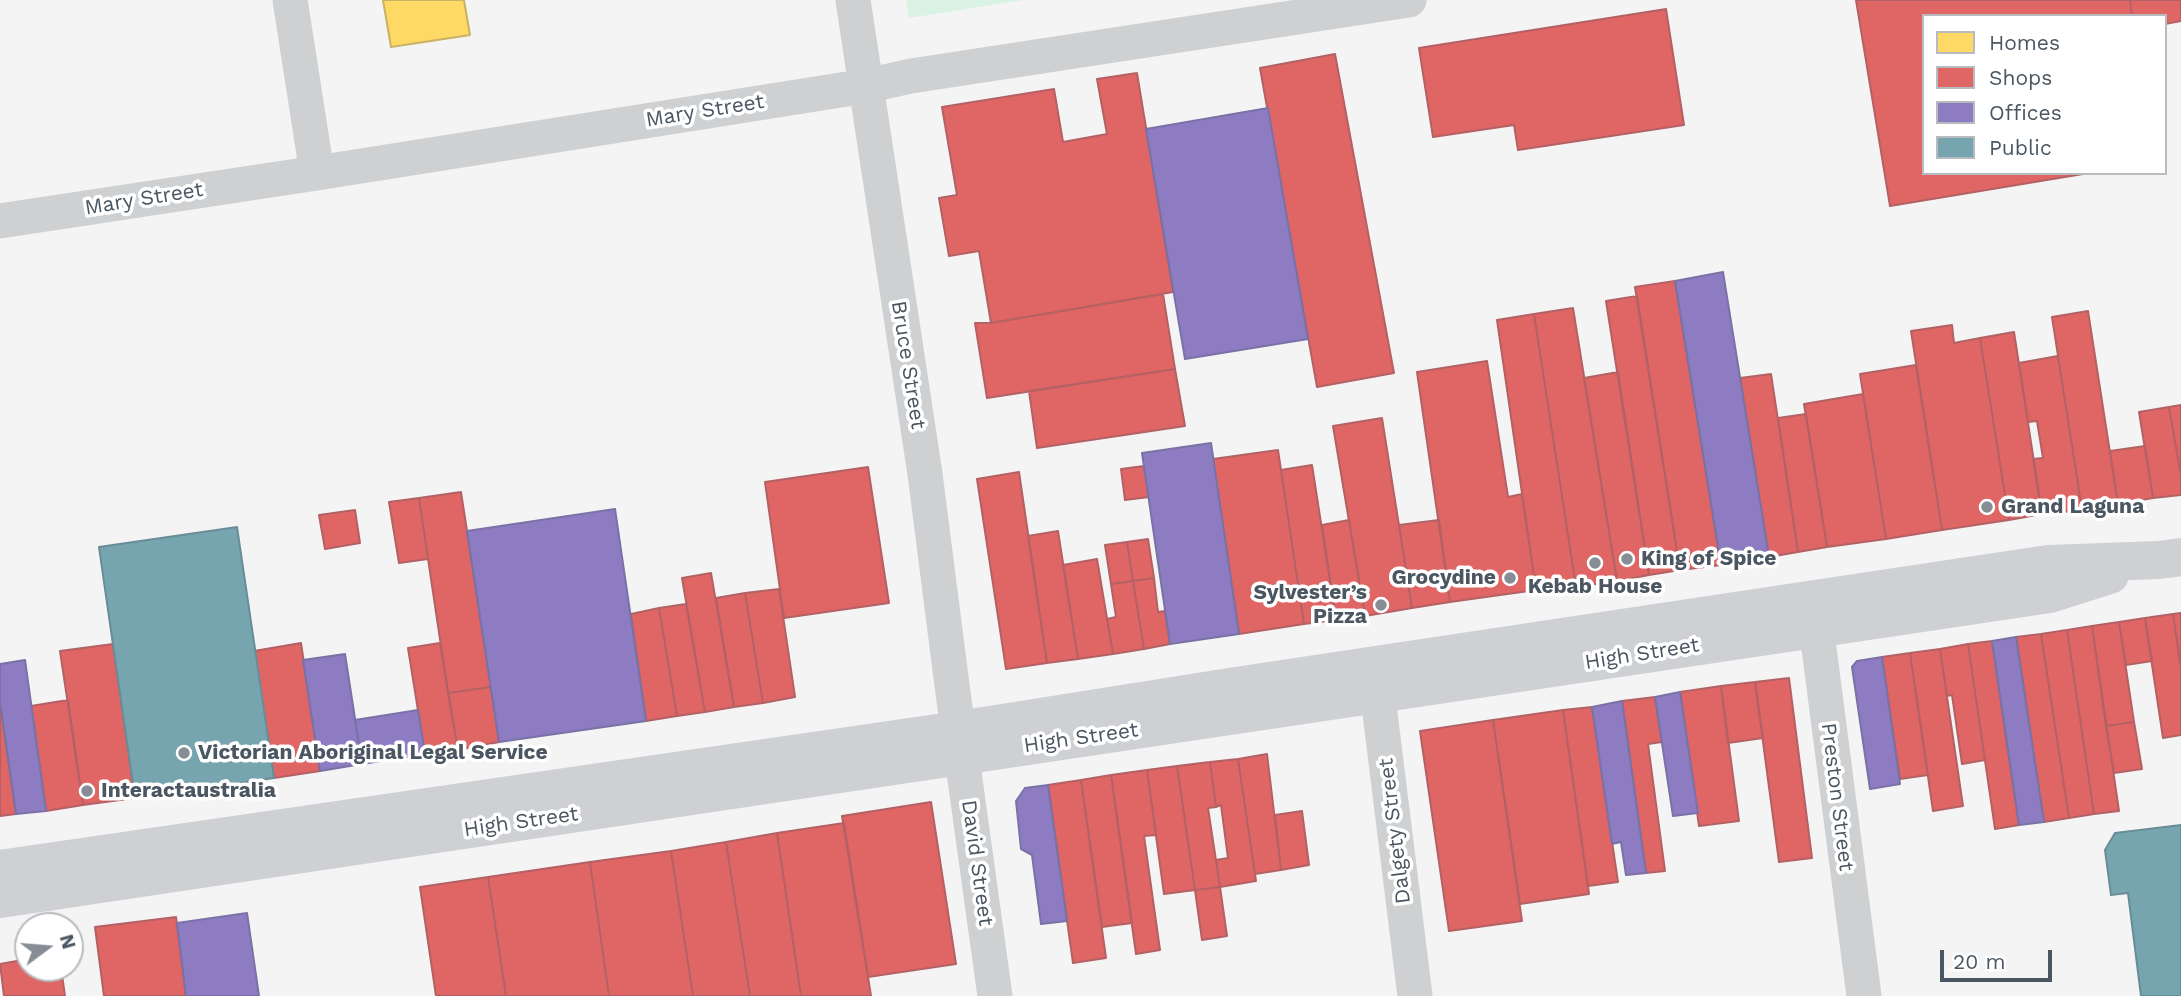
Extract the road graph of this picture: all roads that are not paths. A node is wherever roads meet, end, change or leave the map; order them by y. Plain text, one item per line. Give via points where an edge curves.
1 (290, 0) edge
2 (853, 0) edge
3 (1409, 0) edge
4 (866, 86) junction
5 (317, 173) junction
6 (0, 220) edge
7 (2170, 559) edge
8 (1814, 613) junction
9 (1376, 680) junction
10 (960, 743) junction
11 (0, 869) edge
12 (0, 899) edge
13 (995, 996) edge
14 (1415, 996) edge
15 (1864, 996) edge

1 - 5 street
2 - 4 street, Bruce Street
3 - 4 street, Mary Street
4 - 5 street, Mary Street
4 - 10 street, Bruce Street
5 - 6 street, Mary Street
7 - 8 main road, High Street via 2048,564
8 - 9 main road, High Street
8 - 15 street, Preston Street
9 - 10 main road, High Street
9 - 14 street, Dalgety Street
10 - 11 main road, High Street
10 - 12 main road, High Street
10 - 13 street, David Street

